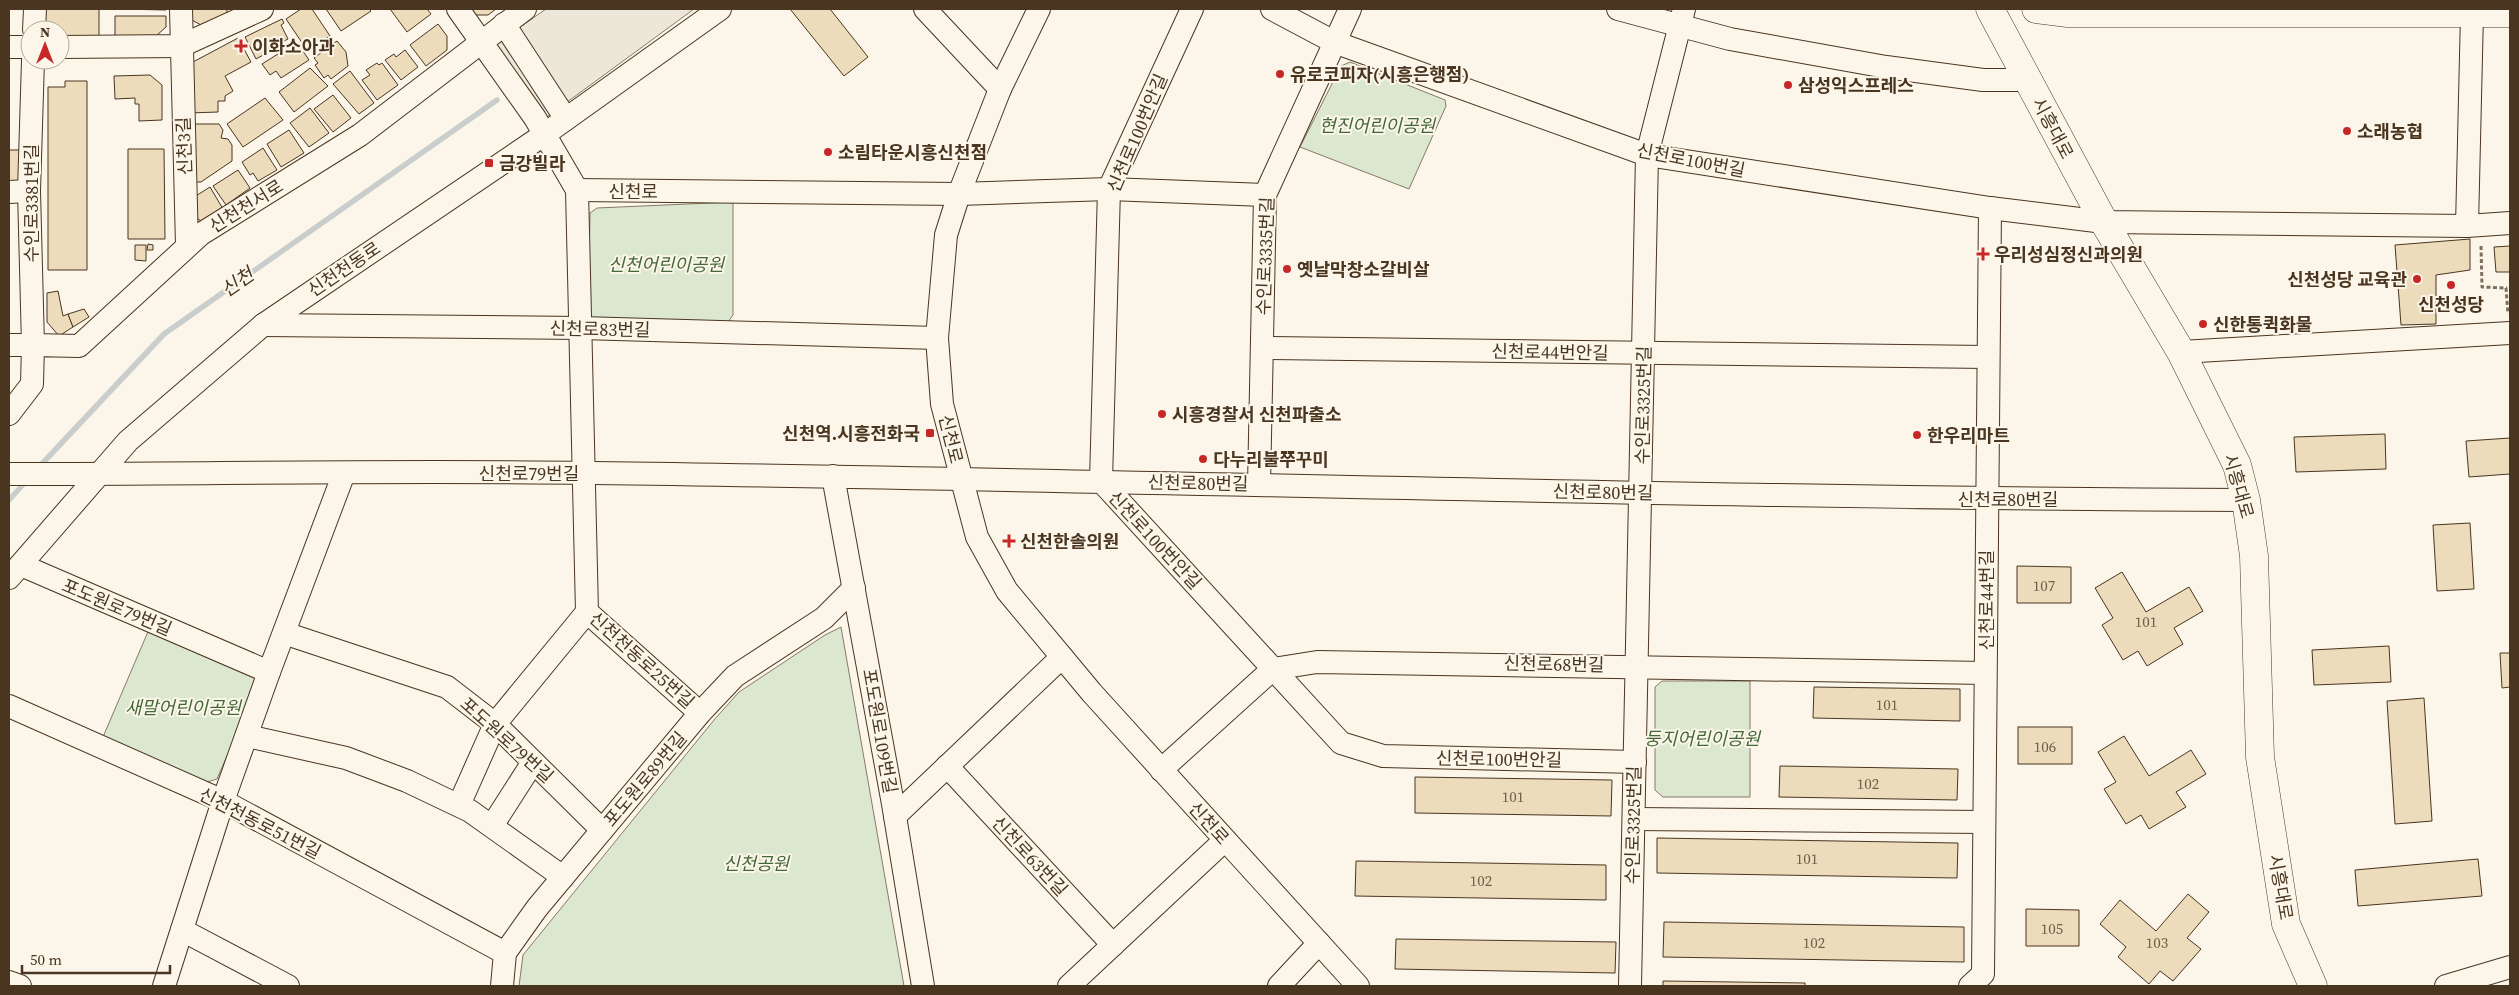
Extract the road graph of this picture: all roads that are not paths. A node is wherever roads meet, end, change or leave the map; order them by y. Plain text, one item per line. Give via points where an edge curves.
1 (181, 9) edge
2 (262, 9) edge
3 (458, 9) edge
4 (525, 9) edge
5 (720, 9) edge
6 (925, 9) edge
7 (1039, 9) edge
8 (1192, 9) edge
9 (1272, 9) edge
10 (1350, 9) edge
11 (1618, 9) edge
12 (1990, 9) edge
13 (2036, 9) edge
14 (2472, 13) junction
15 (2510, 13) edge
16 (1682, 16) edge
17 (504, 24) junction
18 (1334, 42) junction
19 (181, 46) junction
20 (70, 47) edge
21 (486, 47) junction
22 (32, 70) edge
23 (2028, 80) junction
24 (1000, 89) junction
25 (566, 119) junction
26 (540, 126) junction
27 (1647, 155) junction
28 (1109, 189) junction
29 (577, 190) junction
30 (19, 192) edge
31 (959, 194) junction
32 (1265, 195) junction
33 (1990, 208) junction
34 (2104, 222) junction
35 (2510, 223) edge
36 (2474, 225) junction
37 (187, 246) junction
38 (263, 325) junction
39 (580, 328) junction
40 (2510, 328) edge
41 (938, 338) junction
42 (9, 345) edge
43 (33, 345) junction
44 (1262, 348) junction
45 (2181, 352) junction
46 (1644, 353) junction
47 (1988, 358) junction
48 (9, 414) edge
49 (584, 473) junction
50 (9, 474) edge
51 (98, 474) junction
52 (344, 474) junction
53 (833, 476) junction
54 (960, 478) junction
55 (1101, 481) junction
56 (1259, 485) junction
57 (1641, 493) junction
58 (1986, 499) junction
59 (2246, 500) junction
60 (15, 572) edge
61 (854, 588) junction
62 (587, 612) junction
63 (284, 633) junction
64 (1062, 657) junction
65 (1637, 665) junction
66 (1273, 669) junction
67 (268, 672) junction
68 (1985, 673) junction
69 (9, 706) edge
70 (700, 713) junction
71 (495, 724) junction
72 (247, 736) junction
73 (534, 762) junction
74 (1635, 762) junction
75 (947, 766) junction
76 (1161, 770) junction
77 (223, 801) junction
78 (459, 805) junction
79 (895, 816) junction
80 (1634, 819) junction
81 (1984, 822) junction
82 (492, 826) junction
83 (602, 830) junction
84 (1225, 840) junction
85 (563, 877) junction
86 (182, 930) junction
87 (1319, 943) junction
88 (1113, 945) junction
89 (505, 953) junction
90 (2510, 967) edge
91 (9, 982) edge
92 (1983, 982) edge
93 (20, 986) edge
94 (164, 986) edge
95 (288, 986) edge
96 (502, 986) edge
97 (923, 986) edge
98 (1069, 986) edge
99 (1279, 986) edge
100 (1358, 986) edge
101 (1630, 986) edge
102 (2313, 986) edge
103 (2446, 986) edge

1 - 19 street, 신천3길
2 - 19 street
3 - 21 street, 신천천동로25번길
4 - 17 street, 신천천서로
5 - 25 street, 신천천동로
6 - 24 street
7 - 24 street, 신천로
8 - 28 street, 신천로100번안길
9 - 18 street, 신천로100번길
10 - 18 street, 수인로3335번길
11 - 16 street
12 - 23 main road, 시흥대로
13 - 14 main road via 2068,13
14 - 15 main road
14 - 36 street
16 - 23 street via 1730,39 1886,67 1984,80
16 - 27 street, 수인로3325번길
17 - 21 street, 신천천서로
17 - 25 street
18 - 27 street, 신천로100번길
18 - 32 street, 수인로3335번길
19 - 20 street
19 - 37 street, 신천3길
21 - 26 street, 신천천동로25번길
21 - 37 street, 신천천서로 via 360,135 201,234
22 - 30 street, 수인로3381번길
23 - 34 main road, 시흥대로
24 - 31 street, 신천로
25 - 26 street, 신천천동로
26 - 29 street, 신천천동로25번길
26 - 38 street, 신천천동로
27 - 33 street, 신천로100번길
27 - 46 street, 수인로3325번길
28 - 31 street
28 - 32 street
28 - 55 street, 신천로100번안길
29 - 31 street, 신천로
29 - 39 street, 신천천동로25번길
30 - 43 street, 수인로3381번길
31 - 41 street, 신천로 via 946,235
32 - 44 street, 수인로3335번길
33 - 34 street, 신천로100번길
33 - 47 street, 신천로44번길
34 - 36 street, 신천로100번길
34 - 45 main road, 시흥대로
35 - 36 street, 신천로100번길
37 - 43 street, 신천천서로 via 79,346
38 - 39 street, 신천로83번길
38 - 51 street, 신천천동로 via 128,441
39 - 41 street, 신천로83번길
39 - 49 street, 신천천동로25번길
40 - 45 street
41 - 54 street, 신천로 via 942,404
42 - 43 street, 신천천서로
43 - 48 street via 32,384
44 - 46 street, 신천로44번안길
44 - 56 street, 수인로3335번길
45 - 59 main road, 시흥대로 via 2237,465
46 - 47 street, 신천로44번안길
46 - 57 street, 수인로3325번길
47 - 58 street, 신천로44번길
49 - 52 street, 신천로79번길
49 - 53 street, 신천로79번길
49 - 62 street, 신천천동로25번길
50 - 51 street, 신천로79번길
51 - 52 street, 신천로79번길
51 - 60 street, 신천천동로
52 - 63 street
53 - 54 street, 신천로79번길
53 - 61 street, 포도원로109번길
54 - 55 street, 신천로80번길
54 - 64 street, 신천로 via 977,537 1008,592
55 - 56 street, 신천로80번길
55 - 66 street, 신천로100번안길
56 - 57 street, 신천로80번길
57 - 58 street, 신천로80번길
57 - 65 street, 수인로3325번길
58 - 59 street, 신천로80번길
58 - 68 street, 신천로44번길
59 - 102 main road, 시흥대로 via 2254,556 2260,757 2286,924
60 - 67 street, 포도원로79번길
61 - 70 street, 포도원로89번길 via 824,618 735,676
61 - 79 street, 포도원로109번길
62 - 70 street, 신천천동로25번길
62 - 71 street
63 - 67 street
63 - 71 street, 포도원로79번길 via 447,687
64 - 75 street
64 - 76 street, 신천로
65 - 66 street, 신천로68번길 via 1317,662
65 - 68 street, 신천로68번길
65 - 74 street, 수인로3325번길
66 - 74 street, 신천로100번안길 via 1341,742 1383,756
66 - 76 street
67 - 72 street
68 - 81 street, 신천로44번길
69 - 77 street, 신천천동로51번길
70 - 83 street, 포도원로89번길
71 - 73 street, 포도원로79번길
71 - 78 street
72 - 77 street
72 - 78 street via 346,758 407,780
73 - 82 street
73 - 83 street, 포도원로79번길
74 - 80 street, 수인로3325번길
75 - 79 street
75 - 88 street, 신천로63번길
76 - 84 street, 신천로
77 - 86 street
77 - 89 street, 신천천동로51번길
78 - 82 street
79 - 97 street, 포도원로109번길
80 - 81 street
80 - 101 street, 수인로3325번길
81 - 92 street, 신천로44번길
82 - 85 street
83 - 85 street, 포도원로89번길
84 - 87 street, 신천로
84 - 88 street
85 - 89 street, 포도원로89번길
86 - 94 street
86 - 95 street
87 - 99 street
87 - 100 street, 신천로
88 - 98 street
89 - 96 street
90 - 103 street
91 - 93 street

